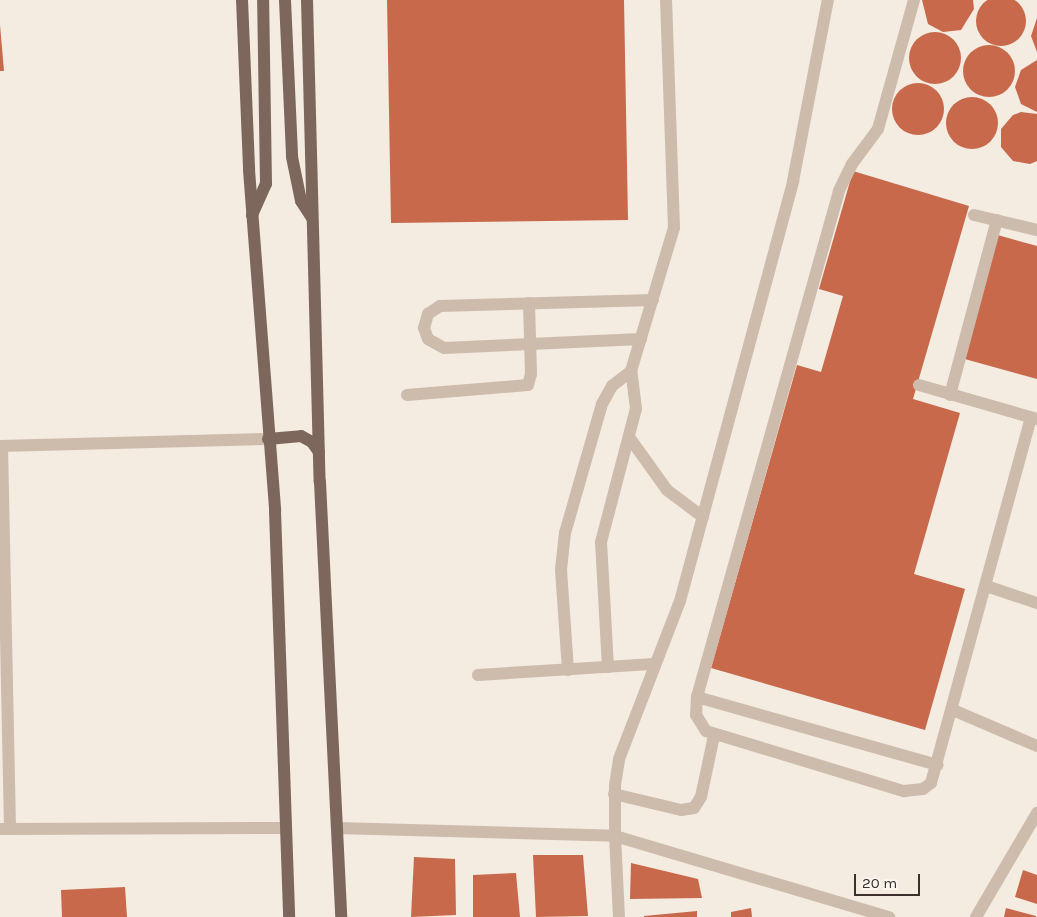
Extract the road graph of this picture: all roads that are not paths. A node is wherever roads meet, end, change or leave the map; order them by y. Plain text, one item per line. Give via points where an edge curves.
1 (242, 0) edge
2 (263, 0) edge
3 (285, 0) edge
4 (307, 0) edge
5 (666, 0) edge
6 (828, 0) edge
7 (914, 0) edge
8 (974, 214) dead end
9 (252, 215) junction
10 (313, 220) junction
11 (997, 220) junction
12 (1037, 230) edge
13 (653, 300) junction
14 (529, 303) junction
15 (641, 339) junction
16 (530, 344) junction
17 (631, 371) junction
18 (919, 385) dead end
19 (407, 395) dead end
20 (950, 395) junction
21 (1034, 419) edge
22 (629, 436) junction
23 (268, 440) junction
24 (1, 446) edge
25 (319, 452) junction
26 (703, 517) junction
27 (986, 586) junction
28 (1037, 603) edge
29 (655, 664) junction
30 (608, 667) junction
31 (568, 670) junction
32 (478, 676) dead end
33 (697, 697) junction
34 (953, 710) junction
35 (714, 736) junction
36 (1037, 746) edge
37 (938, 765) junction
38 (614, 794) junction
39 (1037, 813) edge
40 (285, 828) junction
41 (337, 828) junction
42 (5, 829) edge
43 (615, 836) junction
44 (290, 917) edge
45 (341, 917) edge
46 (619, 917) edge
47 (889, 917) edge
48 (976, 917) edge

1 - 9 main road
2 - 9 main road via 267,177 261,201
3 - 10 main road via 292,157 299,194
4 - 10 main road
5 - 13 street via 674,228
6 - 26 street via 793,181
7 - 33 street via 878,129 852,164 839,191
8 - 11 street
9 - 23 main road
10 - 25 main road
11 - 12 street
11 - 20 street
13 - 14 street
13 - 15 street
14 - 16 street
14 - 16 street via 440,306 428,314 424,328 428,339 444,348
15 - 16 street
15 - 17 street
16 - 19 street via 531,380 523,388
17 - 22 street via 636,397
17 - 31 street via 612,386 602,404 565,533 561,570
18 - 20 street
20 - 21 street
21 - 27 street
22 - 26 street via 667,490
22 - 30 street via 601,542
23 - 24 street
23 - 25 main road via 301,436 312,442
23 - 40 main road via 275,511
24 - 42 street
25 - 41 main road
26 - 29 street via 680,601
27 - 28 street
27 - 34 street
29 - 30 street
29 - 38 street via 619,759
30 - 31 street
31 - 32 street
33 - 35 street via 696,715 706,731
33 - 37 street
34 - 36 street
34 - 37 street
35 - 37 street via 904,791 923,789 930,783
35 - 38 street via 701,797 694,808 681,810
38 - 43 street
39 - 48 street
40 - 42 street
40 - 44 main road
41 - 43 street
41 - 45 main road
43 - 46 street
43 - 47 street

